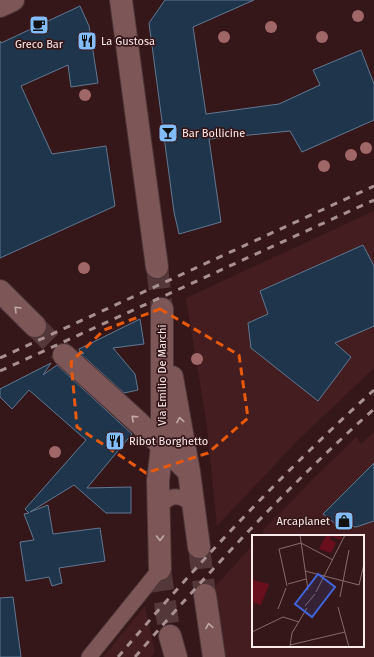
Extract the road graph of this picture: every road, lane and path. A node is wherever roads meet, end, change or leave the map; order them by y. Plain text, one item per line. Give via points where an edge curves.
1 (13, 0) edge
2 (121, 0) edge
3 (0, 6) edge
4 (157, 267) tunnel mouth
5 (0, 291) edge
6 (35, 326) tunnel mouth
7 (64, 355) tunnel mouth
8 (162, 446) junction
9 (189, 472) junction
10 (159, 506) junction
11 (194, 506) junction
12 (199, 547) tunnel mouth
13 (160, 569) joint
14 (205, 595) tunnel mouth
15 (170, 636) tunnel mouth
16 (90, 657) edge
17 (176, 657) edge
18 (214, 657) edge

1 - 3 street
2 - 4 street
6 -> 5 street
8 -> 7 street
8 - 9 street
9 -> 8 street, Via Emilio De Marchi via 162,309
8 - 10 street, Via Emilio De Marchi via 158,481
9 - 11 street, Via Emilio De Marchi
10 - 11 lane via 176,497 188,500
10 -> 13 street, Via Emilio De Marchi
11 - 12 street, Via Emilio De Marchi
13 - 16 lane, Via Emilio De Marchi
18 -> 14 street
15 - 17 street

